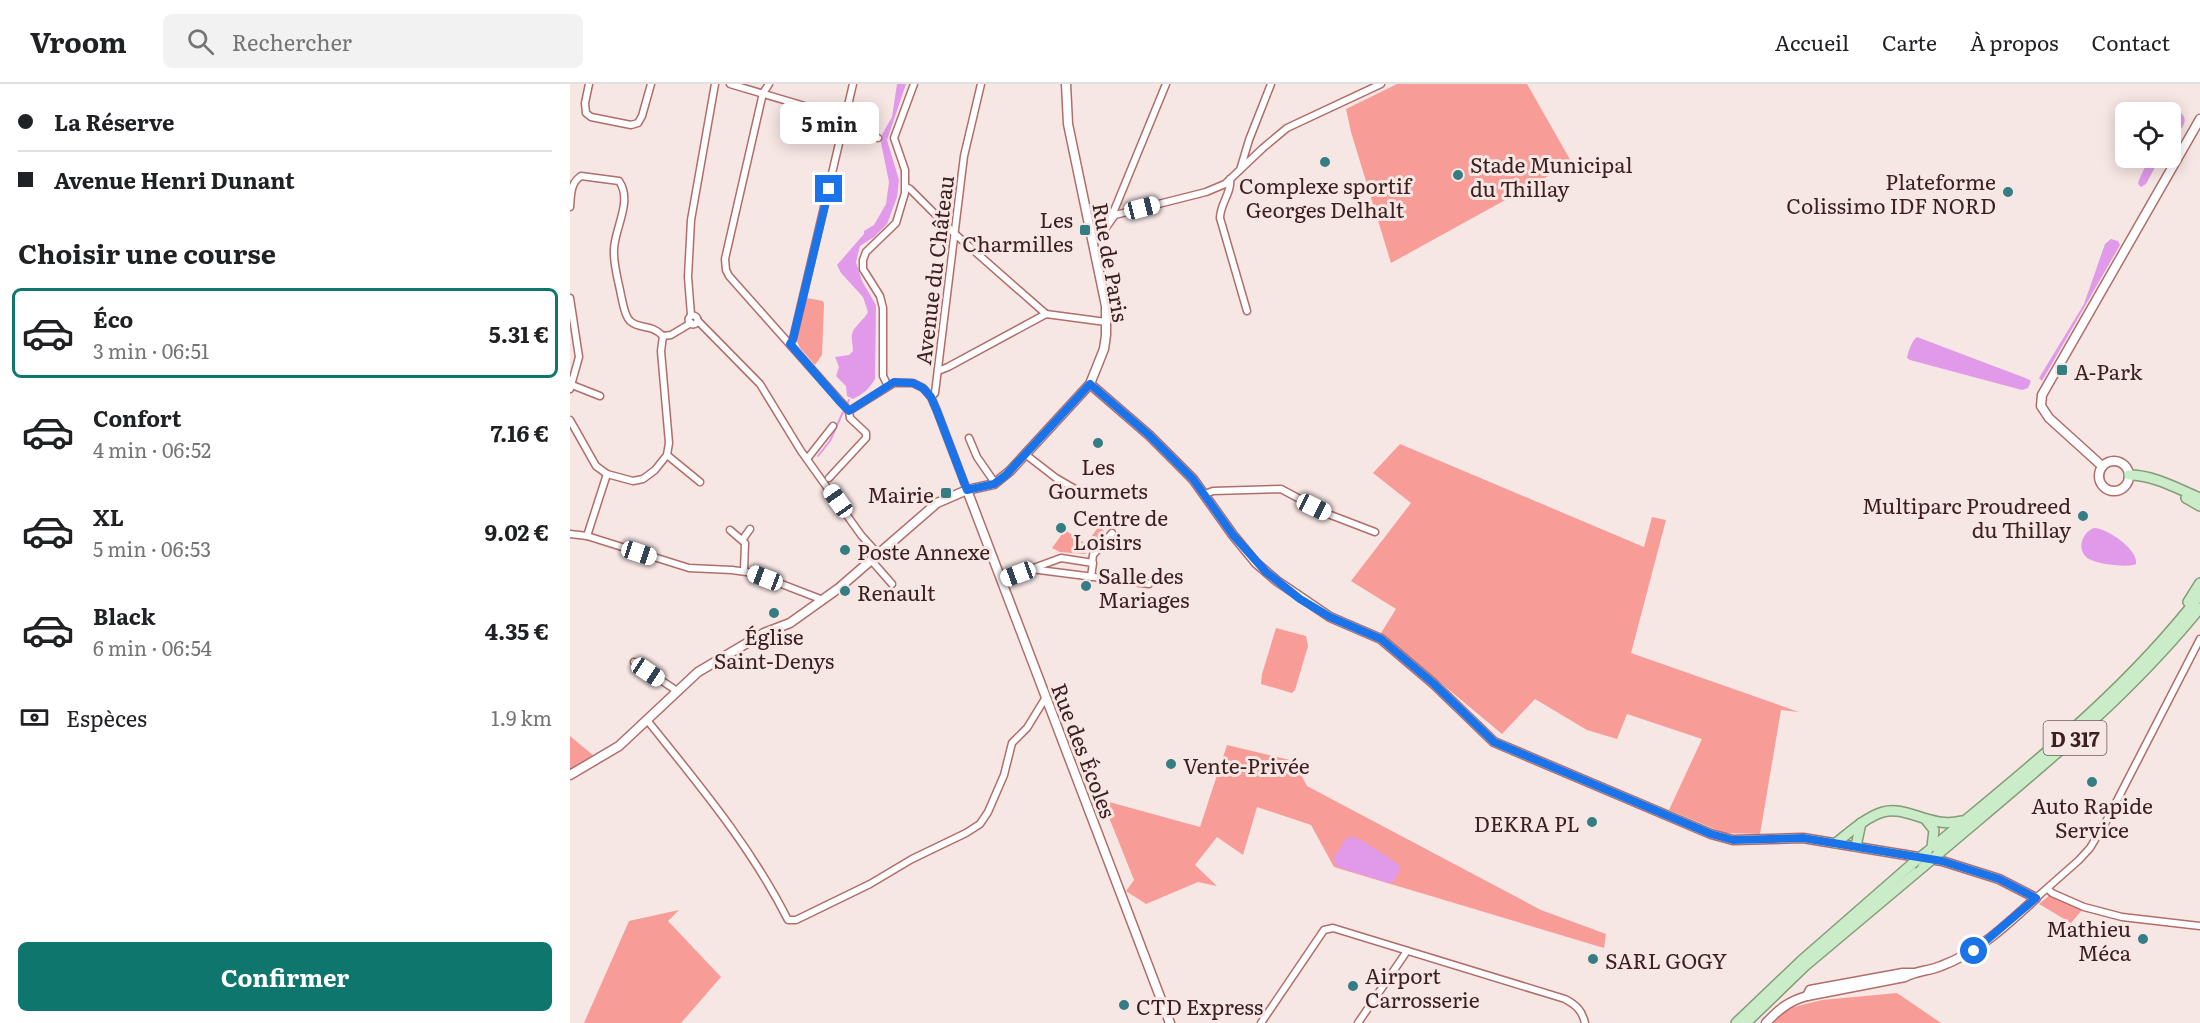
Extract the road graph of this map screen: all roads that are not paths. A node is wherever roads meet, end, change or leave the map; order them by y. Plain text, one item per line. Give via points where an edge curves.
1 (589, 84) edge
2 (651, 84) edge
3 (715, 84) edge
4 (730, 84) edge
5 (769, 84) edge
6 (853, 84) edge
7 (914, 84) edge
8 (981, 84) edge
9 (1066, 84) edge
10 (1166, 84) edge
11 (1271, 84) edge
12 (1381, 84) edge
13 (763, 93) junction
14 (845, 118) junction
15 (2200, 119) edge
16 (879, 138) dead end
17 (1240, 171) junction
18 (1230, 179) junction
19 (906, 187) junction
20 (570, 207) edge
21 (1111, 219) junction
22 (955, 234) junction
23 (1092, 241) junction
24 (570, 298) edge
25 (1247, 310) dead end
26 (1046, 314) junction
27 (691, 315) junction
28 (698, 321) junction
29 (1106, 322) junction
30 (691, 323) junction
31 (663, 336) junction
32 (790, 344) junction
33 (938, 370) junction
34 (1090, 384) junction
35 (888, 386) junction
36 (571, 387) edge
37 (600, 396) dead end
38 (931, 397) junction
39 (849, 411) junction
40 (570, 420) edge
41 (833, 426) dead end
42 (969, 438) dead end
43 (1025, 454) junction
44 (667, 455) junction
45 (807, 459) junction
46 (2102, 466) junction
47 (607, 474) junction
48 (2129, 476) junction
49 (829, 478) dead end
50 (700, 482) dead end
51 (995, 483) junction
52 (2164, 484) junction
53 (967, 490) junction
54 (1080, 492) dead end
55 (1205, 494) junction
56 (2200, 498) edge
57 (2200, 506) edge
58 (750, 529) dead end
59 (730, 530) dead end
60 (1375, 532) dead end
61 (1112, 533) dead end
62 (570, 534) edge
63 (587, 536) junction
64 (743, 539) junction
65 (875, 557) junction
66 (1092, 563) junction
67 (1031, 569) junction
68 (744, 571) junction
69 (1091, 577) junction
70 (1001, 580) junction
71 (2200, 583) edge
72 (892, 584) dead end
73 (1149, 584) dead end
74 (2200, 595) edge
75 (823, 600) junction
76 (2200, 608) edge
77 (2173, 627) junction
78 (2200, 639) edge
79 (634, 662) dead end
80 (677, 691) junction
81 (1046, 697) junction
82 (647, 720) junction
83 (570, 775) edge
84 (1966, 819) junction
85 (1926, 820) junction
86 (1861, 823) junction
87 (1836, 843) junction
88 (1856, 846) junction
89 (1935, 854) junction
90 (2048, 889) junction
91 (2036, 898) junction
92 (2200, 926) edge
93 (1407, 951) junction
94 (1170, 1023) edge
95 (1261, 1023) edge
96 (1358, 1023) edge
97 (1585, 1023) edge
98 (1736, 1023) edge
99 (1746, 1023) edge
100 (1766, 1023) edge

1 - 2 street via 586,113 631,125 642,116
3 - 27 street via 691,220
4 - 13 street
5 - 13 street
6 - 14 street
7 - 19 street via 894,138 905,170
8 - 22 street, Avenue du Château via 964,156
9 - 23 street, Rue de Paris via 1068,124
10 - 21 street
11 - 17 street
12 - 17 street via 1287,128
13 - 14 street
13 - 32 street via 726,270
14 - 16 street
14 - 32 street
15 - 46 street via 2042,395 2041,406 2049,418
17 - 18 street
18 - 21 street via 1206,192 1120,213
18 - 25 street via 1220,218
19 - 22 street
19 - 35 street via 896,223 866,252 862,269 880,296 883,308 883,376
20 - 31 street via 572,185 581,176 619,181 625,201 614,247 624,310 629,320 654,328
21 - 23 street
22 - 26 street
22 - 33 street, Avenue du Château
23 - 29 street, Rue de Paris
24 - 36 street via 579,357
26 - 29 street
26 - 33 street
27 - 28 street via 698,317
27 - 30 street
28 - 30 street
28 - 45 street via 760,384
29 - 34 street, Rue de Paris via 1104,349
30 - 31 street
31 - 44 street
32 - 39 street
33 - 38 street, Avenue du Château
34 - 43 street, Rue de Paris
34 - 55 street via 1149,435
35 - 38 street via 903,381 913,383
35 - 39 street
36 - 37 street
38 - 53 street, Avenue du Château
39 - 49 street via 866,438
40 - 47 street via 596,466
41 - 45 street
42 - 51 street
43 - 51 street, Rue de Paris
43 - 54 street
44 - 47 street via 642,479 633,481
44 - 50 street
45 - 65 street
46 - 48 street via 2119,462
46 - 48 street via 2099,480 2109,490 2123,488
47 - 63 street
48 - 52 main road via 2143,476
51 - 53 street, Rue de Paris
52 - 56 main road
52 - 57 main road
53 - 65 street, Rue de Paris via 937,503
53 - 70 street, Rue des Écoles
55 - 60 street via 1281,489 1328,514
55 - 87 street via 1256,563 1330,617 1381,639 1494,742 1711,834 1733,840 1803,838
58 - 64 street
59 - 64 street
61 - 66 street via 1093,555
62 - 63 street
63 - 68 street via 689,568
64 - 68 street
65 - 72 street
65 - 75 street, Rue de Paris
66 - 67 street via 1061,558
66 - 69 street
67 - 69 street
67 - 70 street
68 - 75 street
69 - 73 street
70 - 81 street, Rue des Écoles
71 - 77 main road
74 - 77 main road, D 317
75 - 80 street, Rue de Paris via 790,623 764,633 698,672
76 - 89 main road, D 317 via 2147,669 2090,725
77 - 84 main road, D 317 via 2104,701
78 - 90 street via 2109,818 2085,854
79 - 80 street
80 - 82 street, Rue de Paris
81 - 82 street via 1030,724 1012,743 1004,775 980,824 796,921 788,920 768,881 729,823
81 - 94 street, Rue des Écoles
82 - 83 street, Rue de Paris via 612,750
84 - 85 main road via 1946,824
84 - 89 main road, D 317
85 - 86 main road via 1886,811
85 - 89 main road via 1934,830
86 - 87 main road
86 - 88 main road
87 - 88 street
88 - 89 street via 1899,854
89 - 91 street
89 - 98 main road, D 317, bridge via 1912,864 1800,961
89 - 99 main road, D 317, bridge via 1804,966
90 - 91 street
90 - 92 street via 2084,907 2122,917
91 - 100 street via 1974,951 1940,967 1810,990 1807,996 1781,1006
93 - 95 street via 1326,928
93 - 96 street
93 - 97 street via 1565,999 1577,1005

